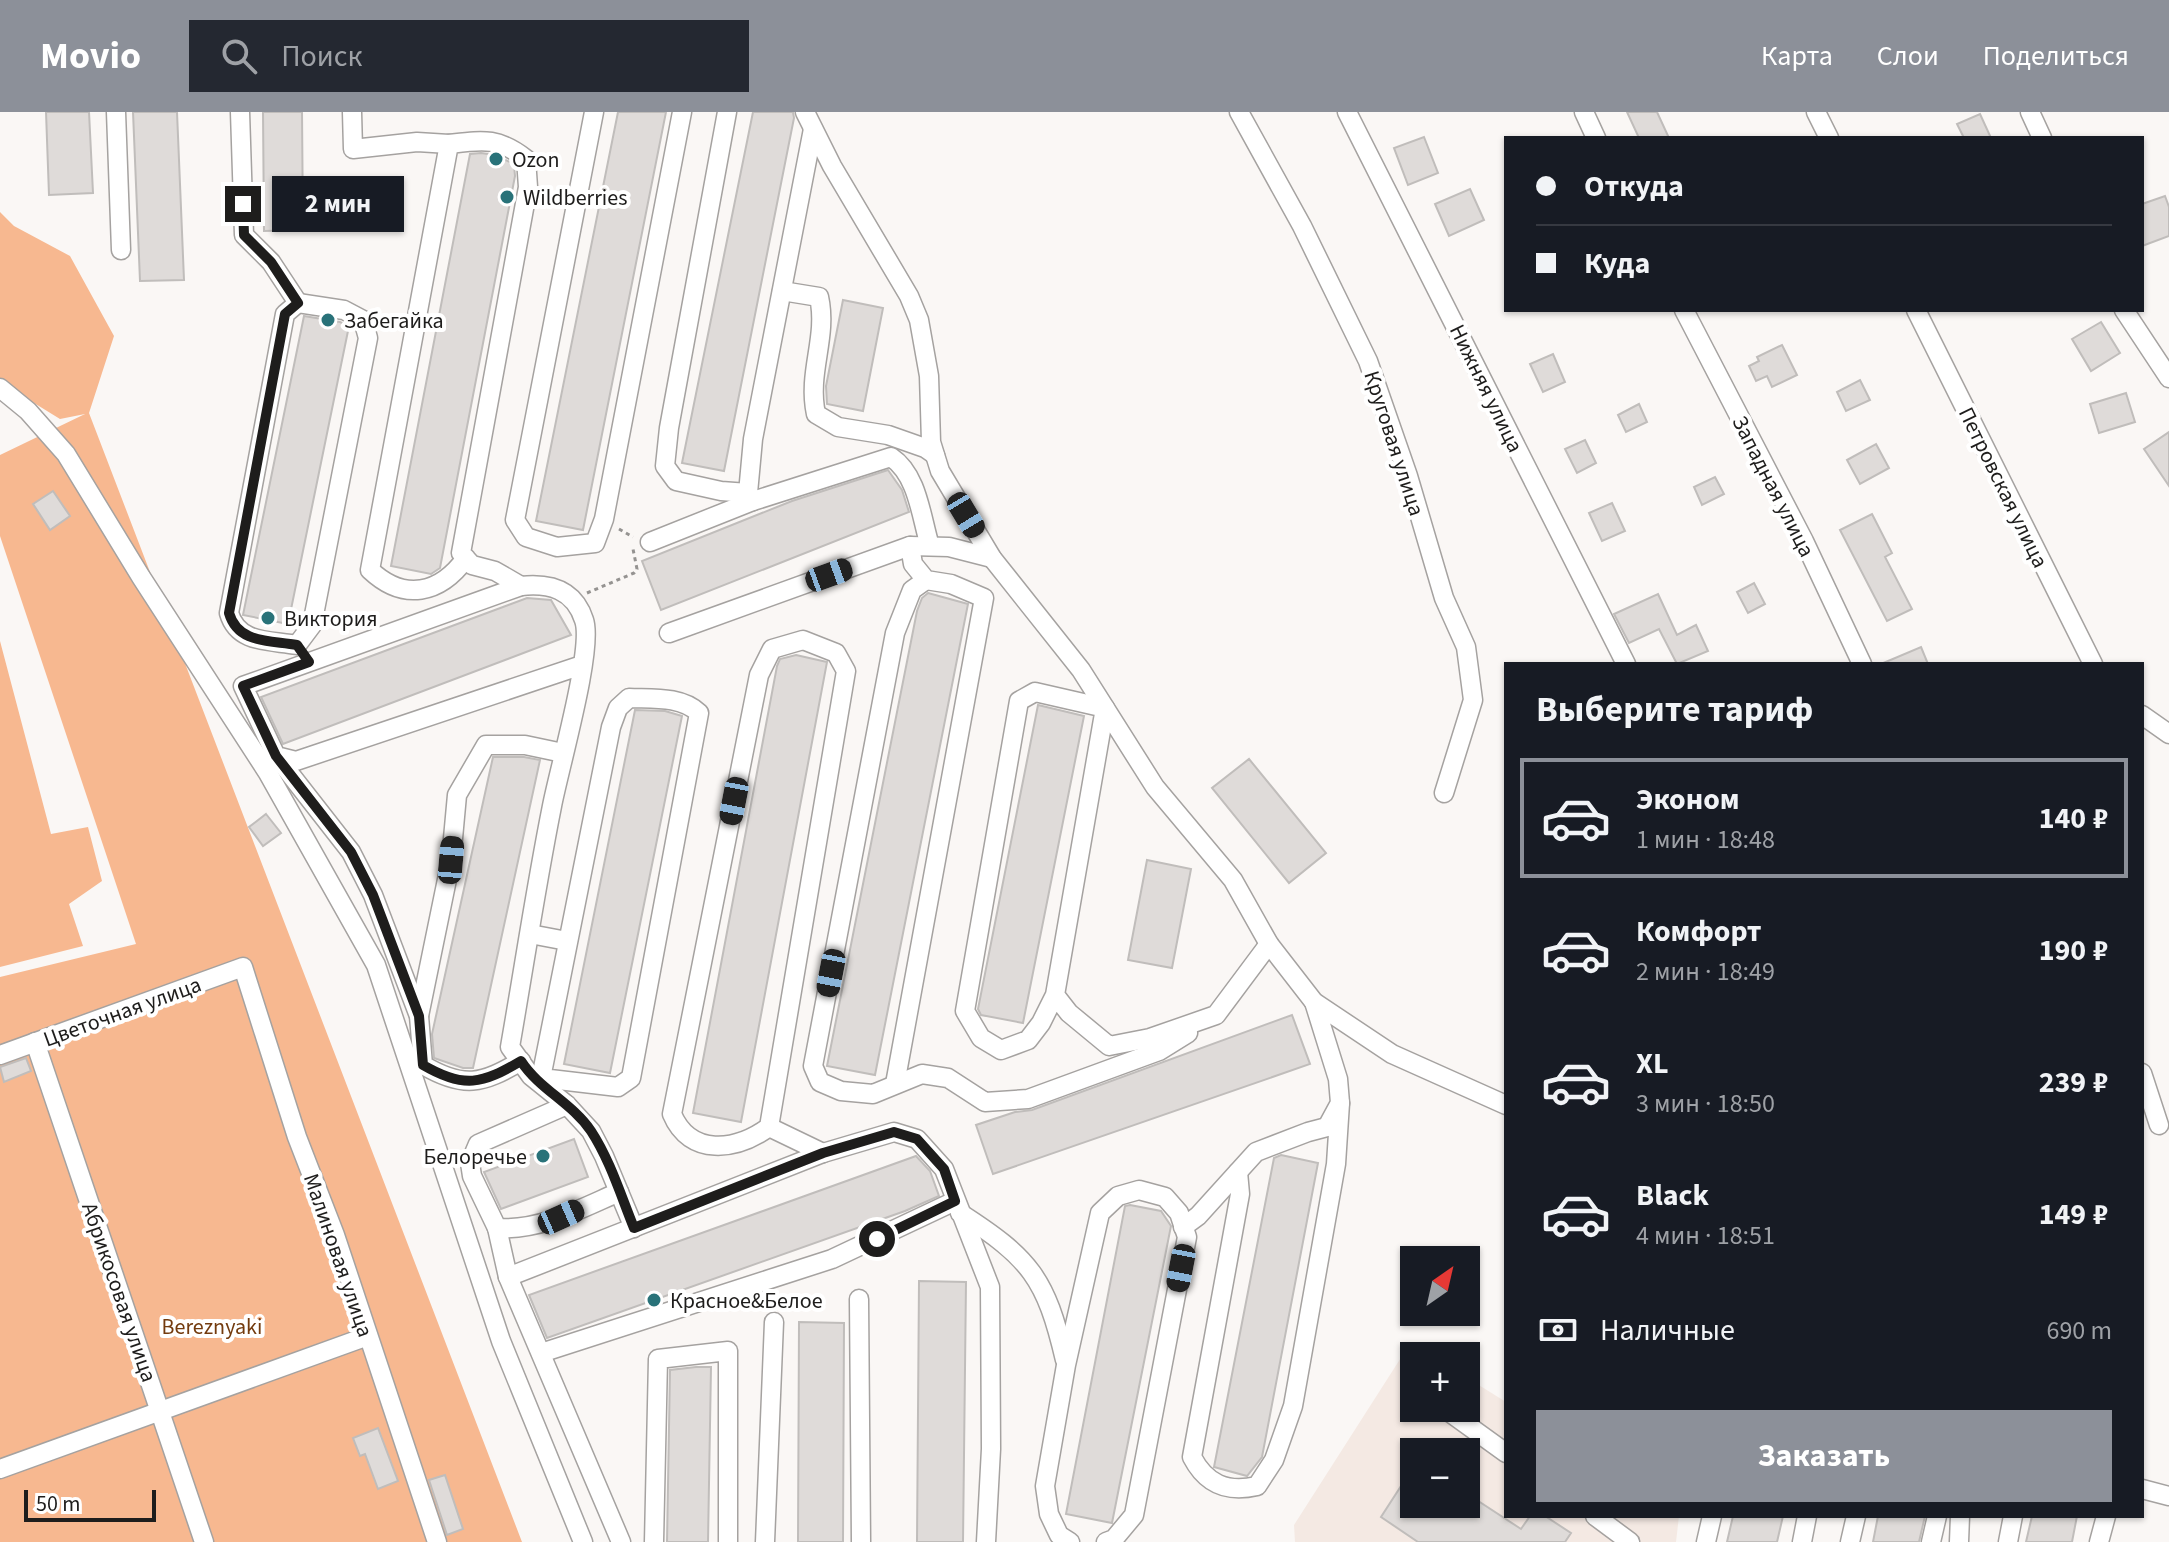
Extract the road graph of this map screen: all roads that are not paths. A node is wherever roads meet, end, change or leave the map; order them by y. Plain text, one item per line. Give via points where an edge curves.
1 (116, 112) edge
2 (240, 112) edge
3 (352, 112) edge
4 (594, 112) edge
5 (682, 112) edge
6 (727, 112) edge
7 (1239, 112) edge
8 (1347, 112) edge
9 (1584, 112) edge
10 (1816, 112) edge
11 (2030, 112) edge
12 (809, 120) edge
13 (1595, 136) edge
14 (1828, 136) edge
15 (2041, 136) edge
16 (449, 144) junction
17 (121, 250) dead end
18 (782, 291) junction
19 (298, 303) junction
20 (1685, 312) edge
21 (1917, 312) edge
22 (2125, 312) edge
23 (2169, 378) edge
24 (0, 388) edge
25 (935, 455) junction
26 (750, 497) junction
27 (650, 542) dead end
28 (910, 546) junction
29 (930, 546) junction
30 (466, 558) junction
31 (992, 558) junction
32 (926, 580) junction
33 (521, 586) junction
34 (669, 633) dead end
35 (297, 645) junction
36 (309, 662) junction
37 (1625, 662) edge
38 (1861, 662) edge
39 (2092, 662) edge
40 (582, 665) junction
41 (1105, 708) junction
42 (2144, 716) edge
43 (2169, 734) edge
44 (563, 753) junction
45 (276, 756) junction
46 (1444, 793) dead end
47 (530, 934) junction
48 (567, 941) junction
49 (1269, 944) junction
50 (243, 967) joint
51 (1055, 995) junction
52 (1314, 1002) junction
53 (1216, 1015) junction
54 (419, 1016) junction
55 (35, 1042) junction
56 (0, 1055) edge
57 (531, 1072) junction
58 (2144, 1078) edge
59 (895, 1084) junction
60 (1340, 1103) junction
61 (1504, 1104) edge
62 (567, 1105) junction
63 (2144, 1115) edge
64 (769, 1127) junction
65 (2164, 1130) edge
66 (823, 1153) junction
67 (1238, 1172) junction
68 (619, 1192) junction
69 (958, 1207) junction
70 (1183, 1227) junction
71 (497, 1228) junction
72 (634, 1228) junction
73 (508, 1277) junction
74 (859, 1299) dead end
75 (774, 1322) dead end
76 (368, 1336) junction
77 (541, 1353) junction
78 (1066, 1365) junction
79 (161, 1411) junction
80 (1463, 1422) edge
81 (1504, 1452) edge
82 (0, 1469) edge
83 (2144, 1490) edge
84 (2169, 1496) edge
85 (1598, 1518) edge
86 (1712, 1518) edge
87 (1807, 1518) edge
88 (1856, 1518) edge
89 (1937, 1518) edge
90 (1960, 1518) edge
91 (2013, 1518) edge
92 (2105, 1518) edge
93 (204, 1542) edge
94 (437, 1542) edge
95 (583, 1542) edge
96 (621, 1542) edge
97 (654, 1542) edge
98 (728, 1542) edge
99 (765, 1542) edge
100 (861, 1542) edge
101 (986, 1542) edge
102 (1070, 1542) edge
103 (1106, 1542) edge
104 (1630, 1542) edge
105 (1706, 1542) edge
106 (1802, 1542) edge
107 (1850, 1542) edge
108 (1931, 1542) edge
109 (1959, 1542) edge
110 (2008, 1542) edge
111 (2099, 1542) edge

1 - 17 street
2 - 19 street via 244,235 271,262
3 - 16 street via 353,149
4 - 5 street via 515,520 526,537 557,547 595,543 604,519
6 - 26 street via 665,466 676,481
7 - 46 street, Круговая улица via 1368,361 1444,598 1466,647 1473,700
8 - 37 street, Нижняя улица
9 - 13 street
10 - 14 street
11 - 15 street
12 - 18 street
12 - 25 street via 919,320
16 - 30 street via 487,139 512,148 526,159 528,187 461,553
16 - 30 street via 370,570 381,580 419,591 440,585
18 - 25 street via 819,297 823,316 812,392 816,414 838,427 888,435
18 - 26 street via 753,439
19 - 35 street via 285,314 229,613 244,636
19 - 35 street via 344,310 363,320 368,338 312,625
20 - 38 street, Западная улица
21 - 39 street, Петровская улица
22 - 23 street
24 - 95 street via 66,454 268,773 376,965 501,1341
25 - 31 street
26 - 27 street
26 - 29 street via 891,457 912,483
28 - 29 street
28 - 32 street via 913,564
28 - 34 street
29 - 31 street
30 - 33 street
31 - 41 street
32 - 59 street via 984,598
32 - 59 street via 912,590 895,633 813,1066 820,1082 841,1091 873,1094
33 - 36 street
33 - 40 street via 543,584 573,599 585,621
35 - 36 street
36 - 45 street via 243,686
40 - 44 street
40 - 45 street via 296,761
41 - 49 street via 1155,787 1233,880
41 - 51 street
41 - 51 street via 1035,692 1019,701 965,1011 981,1038 1001,1050 1028,1040
42 - 43 street
44 - 47 street
44 - 54 street via 525,745 486,745 457,795 451,860
45 - 54 street via 351,852
47 - 48 street
47 - 57 street via 510,1047
48 - 57 street
48 - 57 street via 618,708 629,698 689,704 699,713 631,1078 618,1087
49 - 52 street
49 - 53 street
50 - 55 street, Цветочная улица
50 - 76 street, Малиновая улица
51 - 53 street via 1109,1046
52 - 60 street via 1338,1079
52 - 61 street via 1392,1054
53 - 59 street via 1159,1051 1028,1099 985,1102 948,1078 922,1074
54 - 57 street via 423,1065 440,1075 488,1080
55 - 56 street, Цветочная улица
55 - 79 street, Абрикосовая улица
57 - 62 street
58 - 65 street
60 - 67 street via 1327,1127 1256,1152
60 - 67 street via 1336,1164 1293,1406 1274,1460 1257,1486 1241,1490 1218,1486 1200,1472 1192,1457 1240,1194
62 - 68 street via 591,1131
62 - 71 street via 478,1144 470,1163 472,1176
63 - 65 street
64 - 64 street via 846,671 836,653 803,640 772,649 759,675 672,1114 679,1130 705,1144 733,1146
64 - 66 street
66 - 69 street via 894,1132 917,1139 944,1169
66 - 72 street
67 - 70 street
68 - 71 street via 561,1217 519,1229
68 - 72 street
69 - 77 street via 832,1259
69 - 78 street via 1000,1239 1043,1287
69 - 101 street via 990,1287
70 - 78 street via 1165,1197 1139,1190 1118,1196 1100,1213
70 - 103 street via 1187,1237 1134,1515
71 - 73 street
72 - 73 street
73 - 77 street
74 - 100 street
75 - 99 street
76 - 79 street
76 - 94 street, Малиновая улица
77 - 96 street
78 - 102 street via 1045,1486 1049,1514 1059,1535
79 - 82 street
79 - 93 street, Абрикосовая улица
80 - 81 street
83 - 84 street
85 - 104 street
86 - 105 street
87 - 106 street
88 - 107 street
89 - 108 street
90 - 109 street
91 - 110 street
92 - 111 street
97 - 98 street via 658,1359 728,1351

